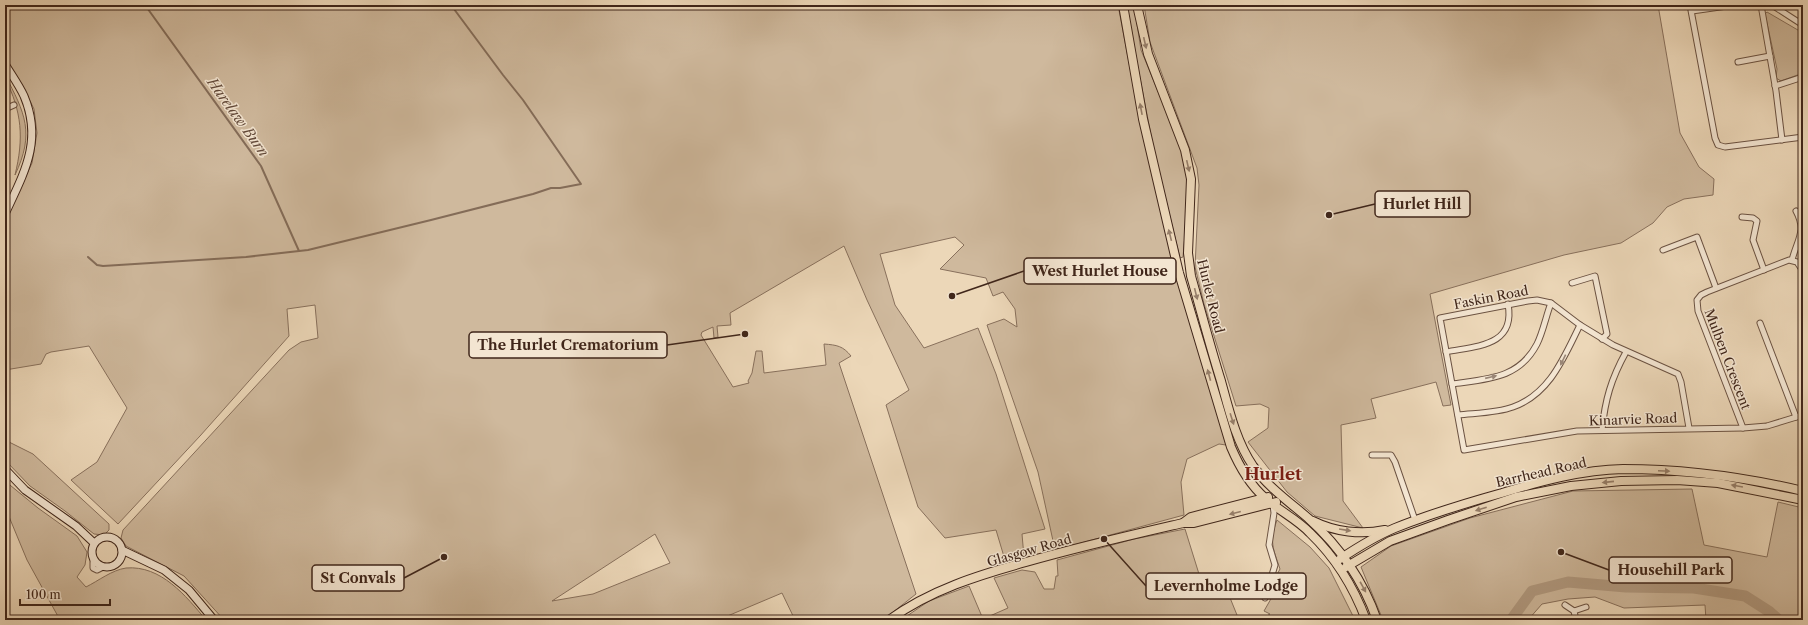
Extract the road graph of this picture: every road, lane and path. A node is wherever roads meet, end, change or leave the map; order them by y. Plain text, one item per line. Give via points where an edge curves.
1 (1122, 5) edge
2 (1137, 5) edge
3 (1690, 5) edge
4 (1734, 5) edge
5 (1761, 5) edge
6 (1772, 5) edge
7 (1692, 12) junction
8 (1803, 25) edge
9 (1770, 56) junction
10 (1738, 62) dead end
11 (5, 64) edge
12 (1803, 77) edge
13 (1775, 86) junction
14 (14, 105) dead end
15 (5, 109) edge
16 (1803, 137) edge
17 (1782, 140) junction
18 (1796, 211) dead end
19 (5, 214) edge
20 (1742, 217) dead end
21 (1663, 250) dead end
22 (1766, 254) dead end
23 (1759, 257) junction
24 (1792, 260) junction
25 (1764, 270) junction
26 (1803, 271) edge
27 (1572, 283) dead end
28 (1716, 288) junction
29 (1550, 303) junction
30 (1508, 304) junction
31 (1760, 323) dead end
32 (1580, 325) junction
33 (1602, 339) junction
34 (1446, 352) junction
35 (1626, 352) junction
36 (1452, 384) junction
37 (1458, 415) junction
38 (1803, 415) edge
39 (1796, 417) junction
40 (1689, 428) junction
41 (1743, 428) junction
42 (1602, 430) junction
43 (1464, 450) joint
44 (1372, 455) dead end
45 (5, 469) edge
46 (1757, 485) junction
47 (1803, 491) edge
48 (1280, 495) junction
49 (1265, 498) junction
50 (1803, 500) edge
51 (1273, 504) junction
52 (1444, 511) junction
53 (1308, 519) junction
54 (1415, 520) junction
55 (1448, 520) junction
56 (1183, 523) junction
57 (1395, 528) junction
58 (1384, 534) junction
59 (1389, 542) junction
60 (94, 543) junction
61 (122, 550) junction
62 (1344, 556) junction
63 (1334, 562) junction
64 (1349, 565) junction
65 (1340, 570) junction
66 (1265, 598) dead end
67 (1565, 606) dead end
68 (1586, 608) dead end
69 (1574, 611) junction
70 (214, 620) edge
71 (889, 620) edge
72 (1366, 620) edge
73 (1377, 620) edge
74 (1576, 620) edge

49 -> 1 main road, Hurlet Road via 1242,470 1231,447 1179,273 1143,119
2 -> 48 main road, Hurlet Road via 1148,54 1185,150 1191,179 1188,253 1193,282 1229,411 1242,446 1258,472
3 - 7 street
4 - 7 street
5 - 9 street
6 - 8 street
7 - 17 street via 1718,145 1725,148
9 - 10 street
9 - 13 street
11 - 19 street via 23,94 32,131 27,165
12 - 13 street
13 - 17 street
14 - 15 street
16 - 17 street
18 - 24 street via 1802,227
20 - 23 street via 1757,221 1753,240
21 - 28 street via 1697,237
22 - 23 street
23 - 25 street
24 - 25 street, Mulben Crescent
24 - 26 street via 1800,265
25 - 28 street, Mulben Crescent
27 - 33 street via 1595,276 1607,334
28 - 41 street, Mulben Crescent via 1701,295 1697,300 1697,307
29 - 30 street, Faskin Road via 1537,300
29 - 32 street
36 -> 29 street via 1500,375 1514,371 1522,365 1537,343
30 - 34 street via 1508,326 1498,339
30 - 34 street, Faskin Road via 1440,318
31 - 39 street
32 - 33 street
32 -> 37 street via 1559,367 1546,385 1531,398 1513,407
33 - 35 street
34 - 36 street, Faskin Road
35 - 40 street via 1678,374
35 - 42 street via 1610,384
36 - 37 street, Faskin Road
37 - 43 street, Faskin Road
38 - 39 street, Kinarvie Road
39 - 41 street, Kinarvie Road via 1767,426
40 - 41 street, Kinarvie Road
40 - 42 street, Kinarvie Road
42 - 43 street, Kinarvie Road via 1558,434
44 - 54 street via 1391,455
45 - 60 street via 26,490 76,526
46 - 47 main road, Barrhead Road
46 - 50 main road, Barrhead Road
52 -> 46 main road, Barrhead Road via 1566,476 1622,469 1684,472
46 -> 55 main road, Barrhead Road via 1677,480 1621,481 1571,486 1516,497
48 - 49 main road, Glasgow Road
48 - 51 main road, Glasgow Road
48 - 53 main road, Hurlet Road
49 - 51 main road, Hurlet Road
49 - 56 main road, Glasgow Road via 1191,517
51 -> 56 main road, Glasgow Road via 1194,523
51 - 63 main road, Hurlet Road via 1318,541
51 - 66 street via 1269,545 1275,565
52 - 54 main road, Barrhead Road
52 - 55 main road
53 -> 57 main road via 1332,528 1350,531 1376,532
53 - 62 main road, Hurlet Road
54 - 57 main road, Barrhead Road
55 - 59 main road, Barrhead Road
56 - 71 main road, Glasgow Road via 1002,569 924,598
57 - 58 main road, Barrhead Road
58 - 59 main road
58 - 62 main road, Barrhead Road
59 - 64 main road, Barrhead Road
60 - 61 street via 108,536 117,541
60 - 61 street via 91,552 93,559 103,567 117,563
61 - 70 street via 164,570 189,590
62 - 63 main road, Barrhead Road
62 - 64 main road, Hurlet Road
63 - 65 main road, Hurlet Road
64 - 65 main road, Barrhead Road
64 -> 73 main road, Hurlet Road via 1365,591
65 - 72 main road, Hurlet Road
67 - 69 street
68 - 69 street
69 - 74 street

